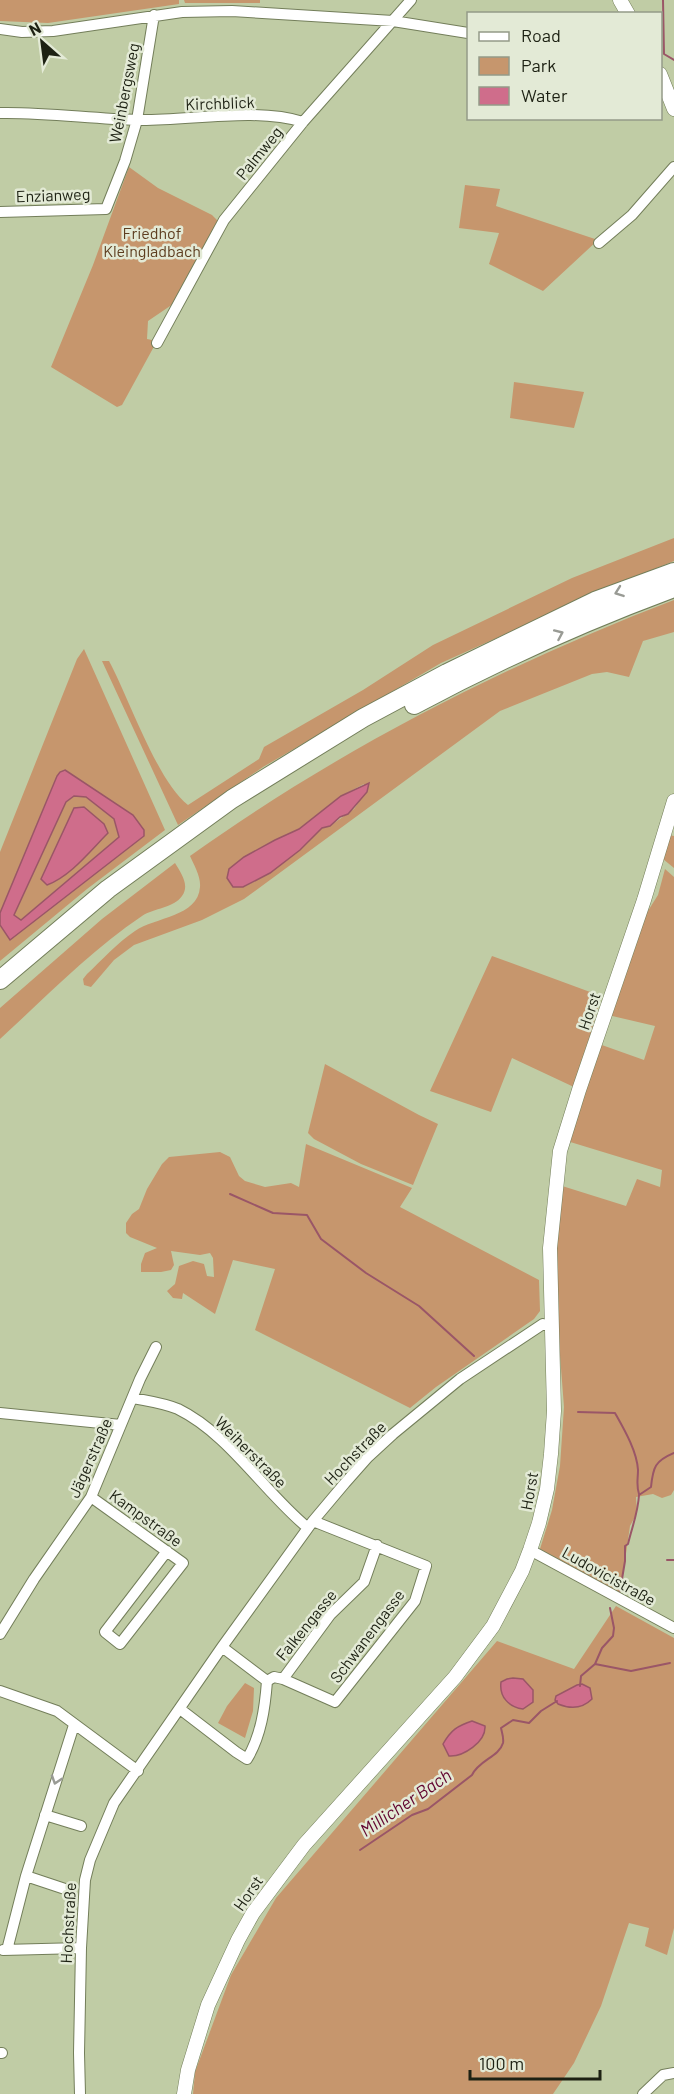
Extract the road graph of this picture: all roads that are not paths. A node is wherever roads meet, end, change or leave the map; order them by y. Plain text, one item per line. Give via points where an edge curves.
1 (411, 0) edge
2 (154, 15) junction
3 (393, 21) junction
4 (0, 29) edge
5 (467, 33) edge
6 (662, 79) edge
7 (674, 109) edge
8 (0, 113) edge
9 (137, 120) junction
10 (303, 122) junction
11 (674, 167) edge
12 (106, 209) joint
13 (0, 212) edge
14 (599, 243) dead end
15 (157, 343) dead end
16 (674, 572) edge
17 (674, 588) edge
18 (674, 801) edge
19 (0, 980) edge
20 (0, 993) edge
21 (551, 1326) junction
22 (156, 1347) dead end
23 (133, 1398) junction
24 (0, 1413) edge
25 (122, 1425) junction
26 (92, 1497) junction
27 (311, 1525) junction
28 (377, 1545) junction
29 (530, 1550) junction
30 (167, 1551) junction
31 (426, 1566) joint
32 (674, 1628) edge
33 (0, 1634) edge
34 (222, 1647) junction
35 (283, 1678) junction
36 (267, 1681) junction
37 (0, 1691) edge
38 (180, 1708) junction
39 (74, 1725) junction
40 (138, 1771) junction
41 (45, 1815) junction
42 (81, 1826) dead end
43 (26, 1875) junction
44 (65, 1889) dead end
45 (81, 1948) junction
46 (4, 1950) edge
47 (674, 2073) edge
48 (80, 2094) edge
49 (184, 2094) edge
50 (643, 2094) edge

1 - 3 street, Palmweg
2 - 3 street via 232,11
2 - 4 street via 53,31
2 - 9 street, Weinbergsweg
3 - 5 street
3 - 10 street, Palmweg
6 - 7 street
8 - 9 street, Kirchblick
9 - 10 street, Kirchblick via 255,116
9 - 12 street, Weinbergsweg
10 - 15 street, Palmweg via 224,220
11 - 14 street via 632,215
12 - 13 street, Enzianweg
16 -> 19 highway via 594,601 447,673 353,725 222,806 108,889
20 -> 17 highway via 101,906 220,820 330,750 507,657
18 - 21 street, Horst via 560,1151 550,1248
21 - 27 street, Hochstraße via 543,1324 460,1379 368,1457
21 - 29 street, Horst via 551,1454 547,1489
22 - 23 street, Jägerstraße
23 - 25 street, Jägerstraße
23 - 27 street, Weiherstraße via 166,1404 206,1426 290,1513
24 - 25 street
25 - 26 street, Jägerstraße
26 - 30 street, Kampstraße
26 - 33 street, Jägerstraße
27 - 28 street, Weiherstraße
27 - 34 street, Hochstraße
28 - 31 street, Weiherstraße
28 - 35 street, Falkengasse via 364,1581 330,1615
29 - 32 street, Ludovicistraße
29 - 49 street, Horst via 493,1626 467,1662 304,1845 253,1913 208,2005
30 - 30 street, Kampstraße via 183,1563 120,1644 105,1632
31 - 35 street, Schwanengasse via 415,1601 335,1702
34 - 36 street
34 - 38 street, Hochstraße
35 - 36 street, Falkengasse
36 - 38 street via 266,1707 255,1746 247,1759
37 - 39 street via 57,1711
38 - 40 street, Hochstraße
39 - 40 street
39 -> 41 street
40 - 45 street, Hochstraße via 114,1803 90,1860
41 - 42 street
41 - 43 street
43 - 44 street
43 - 46 street
45 - 46 street
45 - 48 street, Hochstraße
47 - 50 street via 663,2075

